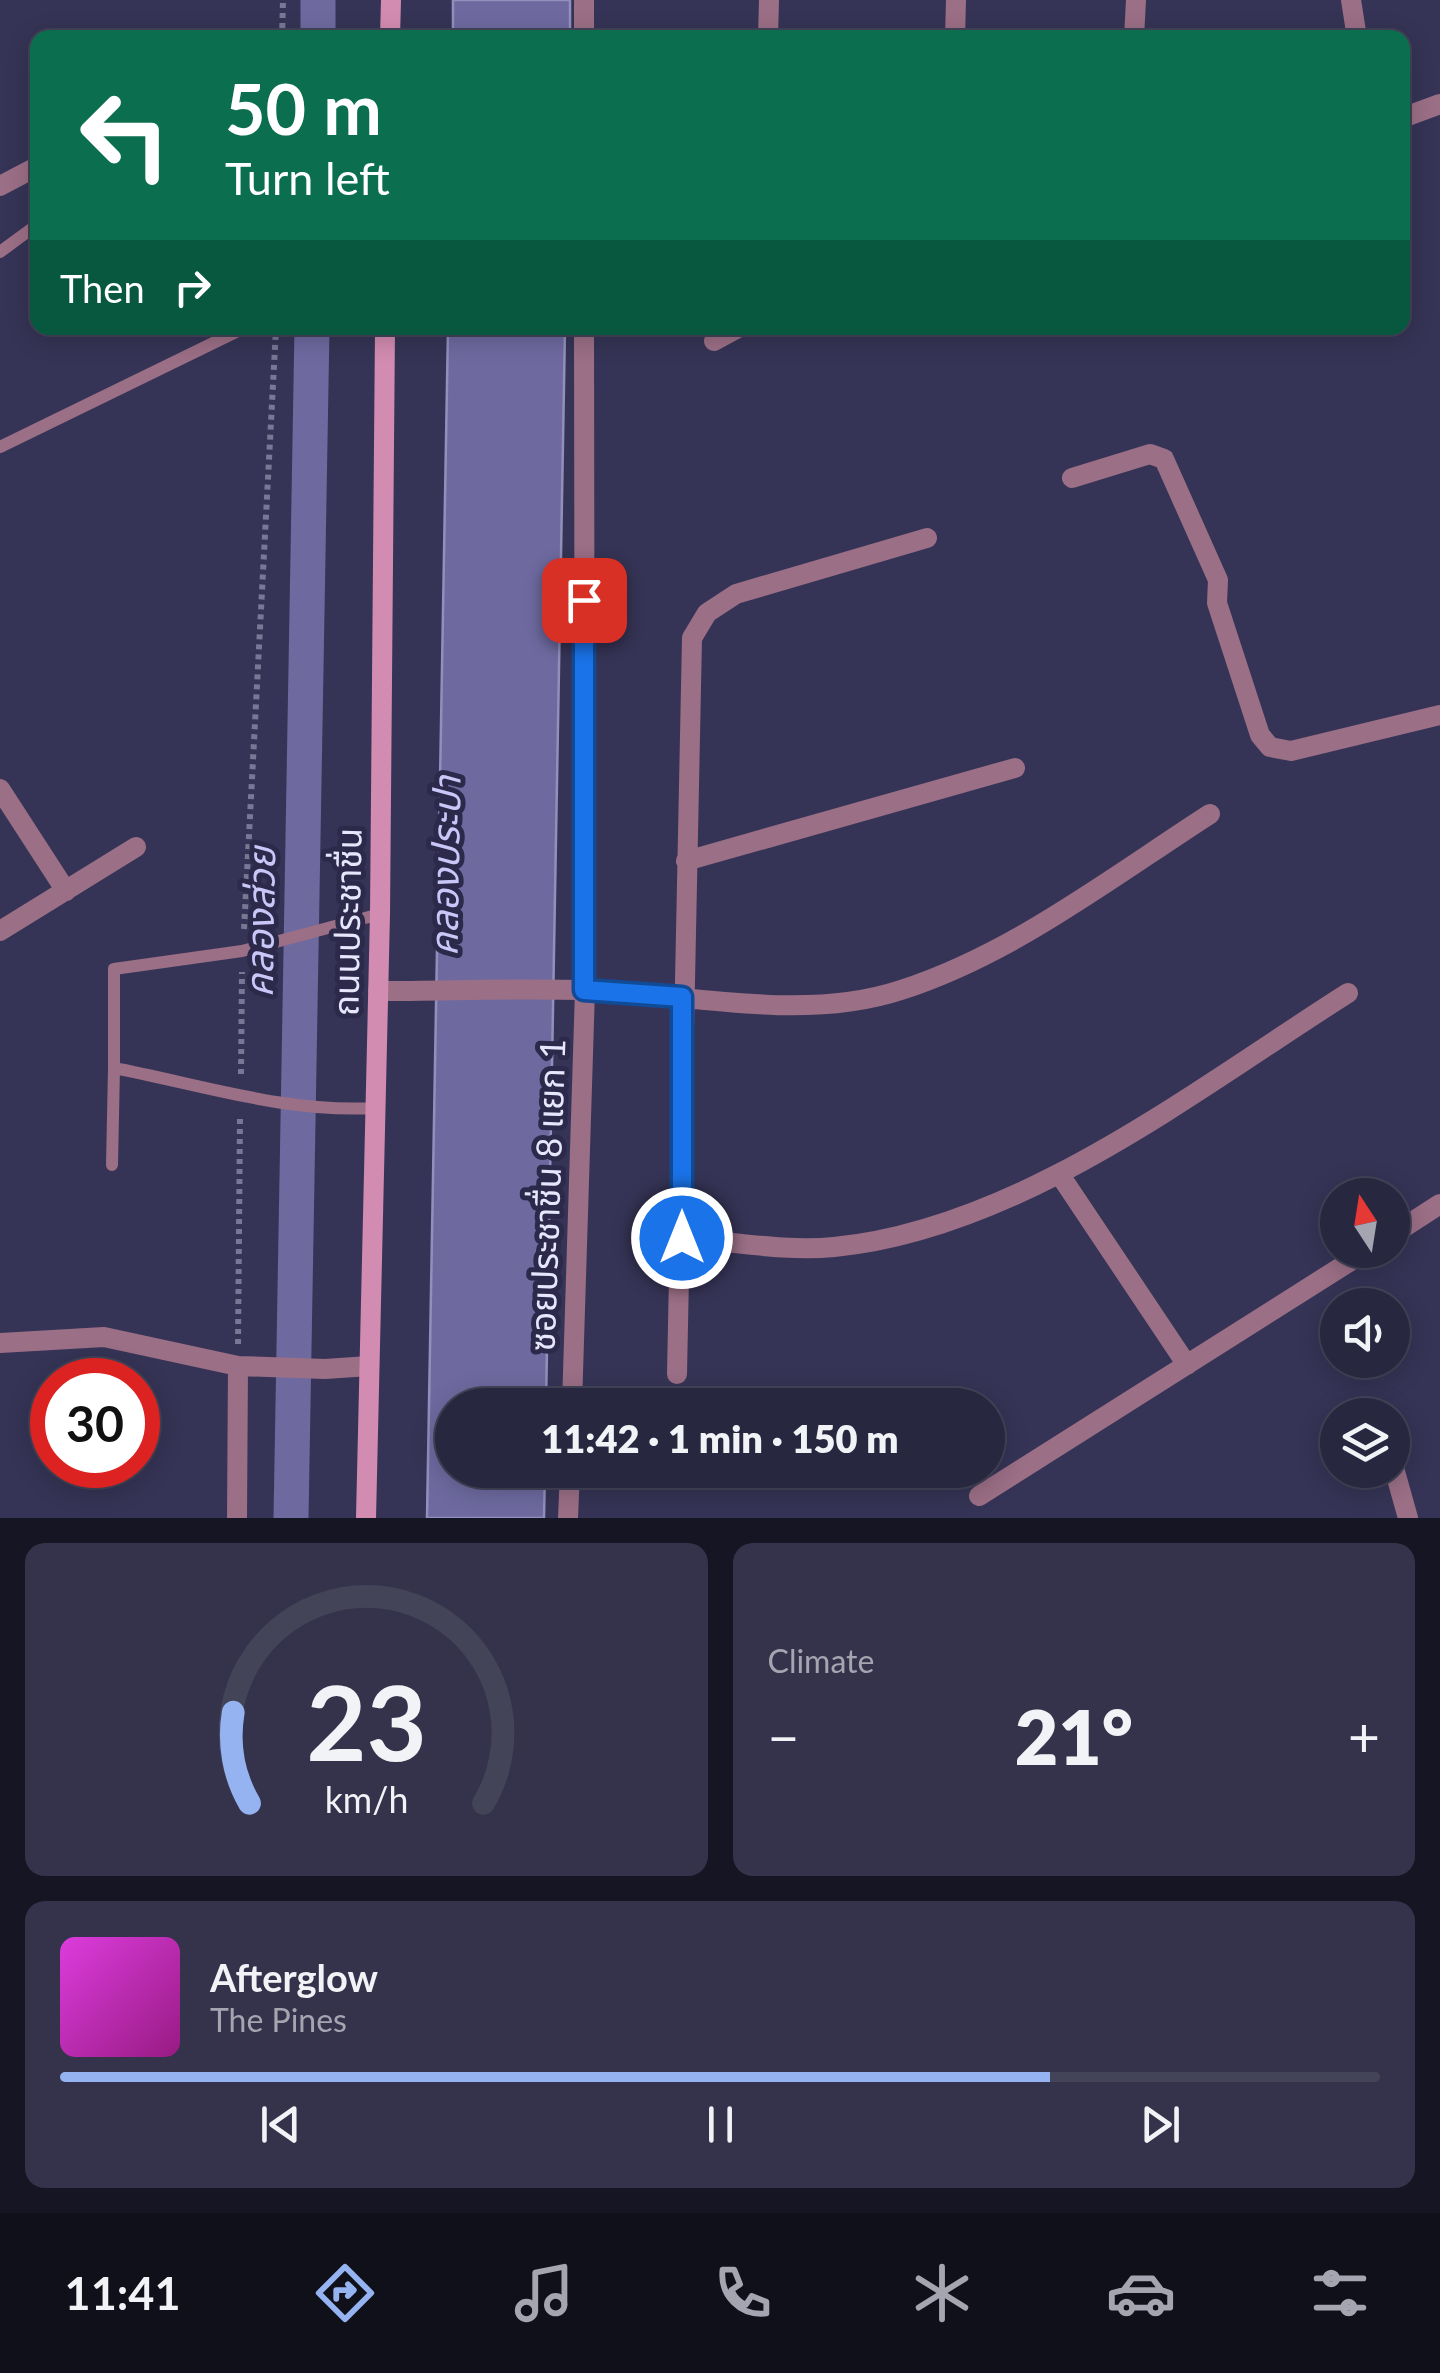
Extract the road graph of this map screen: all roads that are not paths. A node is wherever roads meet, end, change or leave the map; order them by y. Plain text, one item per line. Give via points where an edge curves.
1 (390, 0) edge
2 (584, 0) edge
3 (769, 0) edge
4 (956, 0) edge
5 (1136, 0) edge
6 (1351, 0) edge
7 (390, 30) edge
8 (584, 30) edge
9 (768, 30) edge
10 (955, 30) edge
11 (1134, 30) edge
12 (1356, 30) edge
13 (1440, 104) edge
14 (1410, 115) edge
15 (30, 170) edge
16 (0, 186) edge
17 (30, 230) edge
18 (0, 252) edge
19 (230, 335) edge
20 (386, 335) edge
21 (584, 335) edge
22 (725, 335) edge
23 (714, 341) dead end
24 (0, 447) edge
25 (1072, 478) dead end
26 (927, 538) dead end
27 (1440, 714) edge
28 (1015, 768) dead end
29 (0, 789) edge
30 (1210, 814) dead end
31 (136, 848) dead end
32 (686, 861) junction
33 (66, 891) junction
34 (380, 914) junction
35 (0, 931) edge
36 (584, 990) junction
37 (378, 991) junction
38 (1348, 992) dead end
39 (682, 997) junction
40 (114, 1068) junction
41 (375, 1108) junction
42 (112, 1165) dead end
43 (1060, 1175) junction
44 (1440, 1204) edge
45 (1410, 1223) edge
46 (682, 1238) junction
47 (1340, 1268) edge
48 (0, 1343) edge
49 (1187, 1365) junction
50 (248, 1366) junction
51 (368, 1366) junction
52 (676, 1374) dead end
53 (572, 1388) edge
54 (569, 1488) edge
55 (1400, 1488) edge
56 (979, 1496) dead end
57 (237, 1518) edge
58 (366, 1518) edge
59 (568, 1518) edge
60 (1408, 1518) edge

1 - 7 main road
2 - 8 street
3 - 9 street
4 - 10 street
5 - 11 street
6 - 12 street
13 - 14 street
15 - 16 street
17 - 18 lane
19 - 24 lane
20 - 34 main road, ถนนประชาชื่น
21 - 36 street, ซอยประชาชื่น 8 แยก 1
22 - 23 street
25 - 27 street via 1150,454 1164,459 1218,580 1217,603 1260,734 1270,746 1291,751
26 - 32 street via 736,594 707,614 692,638
28 - 32 street
29 - 33 street
30 - 39 street via 1028,931 899,991 838,1002
31 - 33 street
32 - 39 street
33 - 35 street
34 - 37 main road, ถนนประชาชื่น
34 - 40 lane via 242,952 116,967
36 - 37 street
36 - 39 street
36 - 53 street, ซอยประชาชื่น 8 แยก 1
37 - 41 main road, ถนนประชาชื่น
38 - 43 street
39 - 46 street
40 - 41 lane via 264,1102 323,1111
40 - 42 lane
41 - 51 main road, ถนนประชาชื่น
43 - 46 street via 941,1223 833,1247
43 - 49 street
44 - 45 street
46 - 52 street
47 - 49 street
48 - 50 street via 104,1337
49 - 56 street
50 - 51 street
50 - 57 street
51 - 58 main road, ถนนประชาชื่น
54 - 59 street
55 - 60 street

